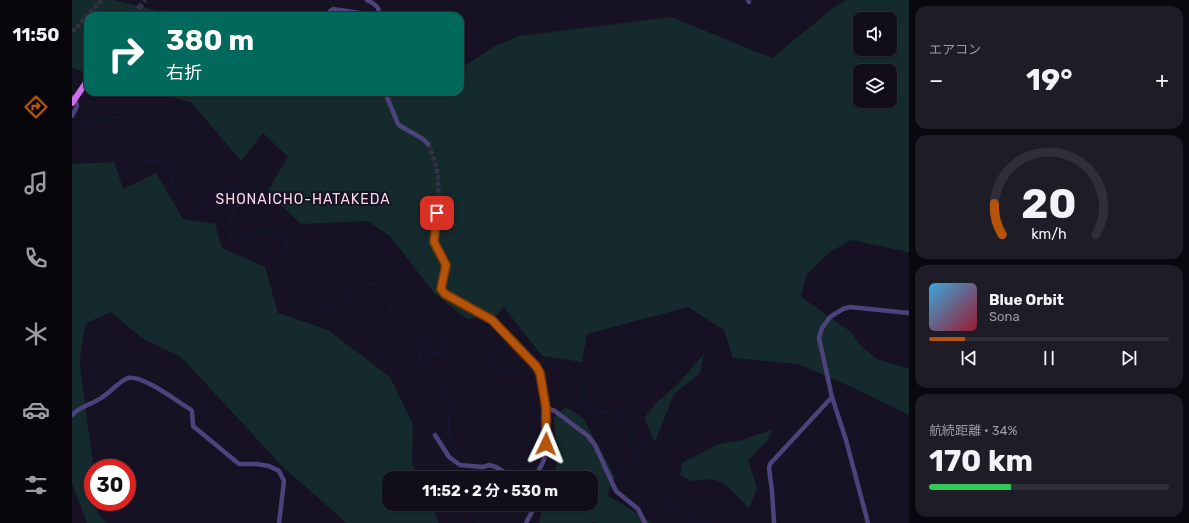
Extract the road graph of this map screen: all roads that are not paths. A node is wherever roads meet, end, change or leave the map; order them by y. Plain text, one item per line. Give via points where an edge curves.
1 (367, 0) edge
2 (330, 12) edge
3 (352, 12) edge
4 (378, 12) edge
5 (84, 85) edge
6 (386, 96) edge
7 (73, 100) edge
8 (74, 114) edge
9 (428, 144) tunnel mouth
10 (437, 213) tunnel mouth
11 (909, 313) edge
12 (832, 396) junction
13 (546, 408) junction
14 (72, 415) edge
15 (435, 435) dead end
16 (502, 471) edge
17 (538, 471) edge
18 (532, 511) edge
19 (279, 523) edge
20 (526, 523) edge
21 (645, 523) edge
22 (774, 523) edge
23 (868, 523) edge

1 - 4 street via 378,8
2 - 3 street via 332,9
5 - 7 main road
6 - 9 street via 398,124 423,138
7 - 8 street via 77,106
10 - 13 street via 434,242 446,265 441,289 445,294 492,320 536,366 540,373
11 - 12 street via 850,307 830,318 822,328 819,338
12 - 22 street via 770,464
12 - 23 street
13 - 17 street via 547,436 544,460
13 - 21 street via 555,411 588,436 598,450 616,491 638,509
14 - 19 street via 125,380 142,379 190,409 192,424 197,430 239,464 269,466 279,471 284,481
15 - 16 street via 450,457 460,465 483,467 489,464
18 - 20 street

